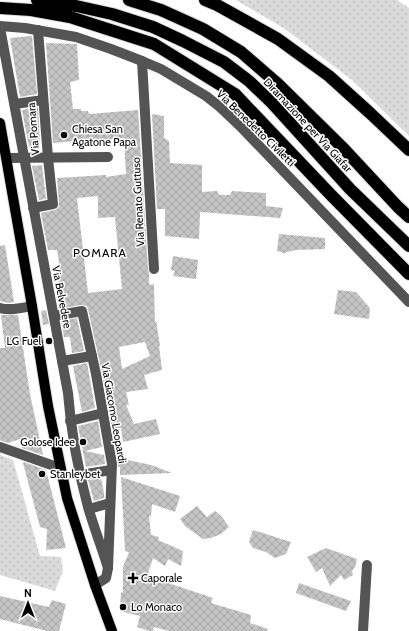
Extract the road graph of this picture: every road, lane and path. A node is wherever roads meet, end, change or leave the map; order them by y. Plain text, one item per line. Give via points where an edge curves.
1 (37, 0) edge
2 (129, 0) edge
3 (205, 0) edge
4 (0, 8) edge
5 (0, 27) edge
6 (38, 30) junction
7 (142, 61) junction
8 (43, 100) junction
9 (15, 104) junction
10 (0, 123) edge
11 (409, 150) edge
12 (108, 157) dead end
13 (7, 158) junction
14 (24, 158) junction
15 (48, 158) junction
16 (33, 208) junction
17 (409, 217) edge
18 (409, 246) edge
19 (154, 269) dead end
20 (409, 274) edge
21 (409, 302) edge
22 (32, 306) junction
23 (0, 308) edge
24 (54, 316) junction
25 (92, 356) junction
26 (62, 361) junction
27 (103, 413) junction
28 (70, 421) junction
29 (0, 447) edge
30 (60, 468) junction
31 (111, 470) junction
32 (80, 475) junction
33 (110, 503) junction
34 (89, 509) junction
35 (367, 565) dead end
36 (108, 568) junction
37 (95, 585) junction
38 (112, 631) edge
39 (363, 631) edge

1 - 18 highway, Diramazione per Via Giafar via 112,14 153,27 224,62 272,103 350,189
2 - 17 highway, Diramazione per Via Giafar via 161,10 203,29 241,52 278,84
3 - 11 highway via 278,39 329,76
4 - 20 highway via 70,17 154,44 235,94
5 - 6 street, Via Benedetto Civiletti
5 - 9 street, Via Belvedere
6 - 7 street, Via Benedetto Civiletti via 76,37
6 - 8 street, Via Pomara
7 - 19 street, Via Renato Guttuso
7 - 21 street, Via Benedetto Civiletti via 186,83 220,107
8 - 9 street
8 - 15 street, Via Pomara
9 - 14 street, Via Belvedere
10 - 13 main road
12 - 15 street
13 - 14 street
13 - 22 main road
14 - 15 street
14 - 16 street, Via Belvedere
15 - 16 street, Via Pomara via 53,204
16 - 24 street, Via Belvedere
22 - 23 street
22 - 30 main road
24 - 25 street, Via Giacomo Leopardi via 82,311
24 - 26 street, Via Belvedere
25 - 26 street
25 - 27 street, Via Giacomo Leopardi
26 - 28 street, Via Belvedere
27 - 28 street
27 - 31 street, Via Giacomo Leopardi
28 - 32 street, Via Belvedere
29 - 30 street
30 - 37 main road
31 - 32 street
31 - 33 street, Via Giacomo Leopardi
32 - 34 street, Via Belvedere
33 - 34 street
33 - 36 street, Via Giacomo Leopardi
34 - 36 street, Via Belvedere
35 - 39 street
36 - 37 street via 106,578
37 - 38 main road

